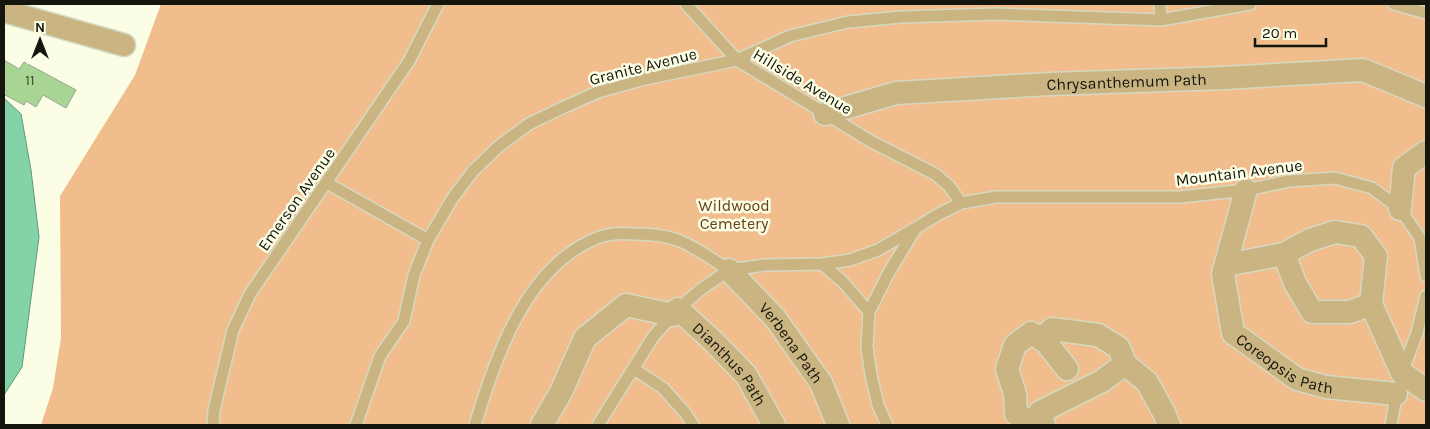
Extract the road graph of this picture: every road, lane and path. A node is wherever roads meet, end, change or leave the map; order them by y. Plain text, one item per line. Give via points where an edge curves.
1 (438, 4) edge
2 (686, 4) edge
3 (1160, 4) edge
4 (1250, 4) edge
5 (1394, 4) edge
6 (1423, 9) edge
7 (4, 11) edge
8 (1161, 20) junction
9 (124, 45) dead end
10 (736, 60) junction
11 (1426, 96) edge
12 (825, 114) junction
13 (1426, 152) edge
14 (327, 183) junction
15 (1246, 190) junction
16 (961, 203) junction
17 (1400, 209) junction
18 (916, 228) junction
19 (428, 240) junction
20 (1284, 254) junction
21 (822, 264) junction
22 (1226, 265) junction
23 (729, 270) junction
24 (1426, 276) edge
25 (1426, 296) edge
26 (1371, 304) junction
27 (676, 312) junction
28 (869, 312) junction
29 (1042, 339) junction
30 (1125, 364) junction
31 (634, 369) junction
32 (1066, 369) dead end
33 (1399, 383) junction
34 (1426, 390) edge
35 (213, 425) edge
36 (356, 425) edge
37 (475, 425) edge
38 (542, 425) edge
39 (598, 425) edge
40 (693, 425) edge
41 (774, 425) edge
42 (838, 425) edge
43 (887, 425) edge
44 (1037, 425) edge
45 (1044, 425) edge
46 (1169, 425) edge
47 (1391, 425) edge

1 - 14 lane, Emerson Avenue via 409,61
2 - 10 lane
3 - 8 lane
4 - 8 lane, Hillside Avenue
5 - 6 lane
7 - 9 street
8 - 10 lane, Hillside Avenue via 996,14 857,21 790,36
10 - 12 lane, Hillside Avenue
10 - 19 lane, Granite Avenue via 598,92 529,124 473,171
11 - 12 street, Chrysanthemum Path via 1364,70 896,93
12 - 16 lane, Hillside Avenue via 935,174
13 - 17 street via 1404,168
14 - 19 lane
14 - 35 lane, Emerson Avenue via 250,294 233,330
15 - 16 lane, Mountain Avenue via 1180,197 996,197
15 - 17 lane, Mountain Avenue via 1289,181 1335,178 1372,188
15 - 22 street, Coreopsis Path
16 - 18 lane, Mountain Avenue
17 - 24 lane, Mountain Avenue via 1420,238
18 - 21 lane, Mountain Avenue via 878,250 850,260
18 - 28 lane, Mountain Avenue
19 - 36 lane, Granite Avenue via 414,275 404,321 380,356
20 - 22 street
20 - 26 street via 1295,283 1312,312 1350,312
20 - 26 street via 1310,240 1335,232 1360,236 1376,256
21 - 23 lane, Mountain Avenue via 765,265
21 - 28 lane
22 - 33 street, Coreopsis Path via 1223,274 1233,333 1297,379 1326,387
23 - 27 lane
23 - 37 lane via 678,240 652,235 621,233 598,237 569,254 543,277 518,314 488,381
23 - 42 street, Verbena Path via 775,318 821,383
25 - 33 lane
26 - 33 street
27 - 31 lane via 653,337
27 - 38 street via 626,305 585,338
27 - 41 street, Dianthus Path via 712,340 746,375
28 - 43 lane, Mountain Avenue via 867,347 871,375
29 - 30 street via 1052,330 1098,335 1119,348
29 - 32 street
29 - 44 street via 1031,333 1015,345 1006,369 1015,394 1016,414
30 - 45 street via 1102,381 1040,412
30 - 46 street via 1147,382
31 - 39 lane
31 - 40 lane via 663,388
33 - 34 street
33 - 47 lane

